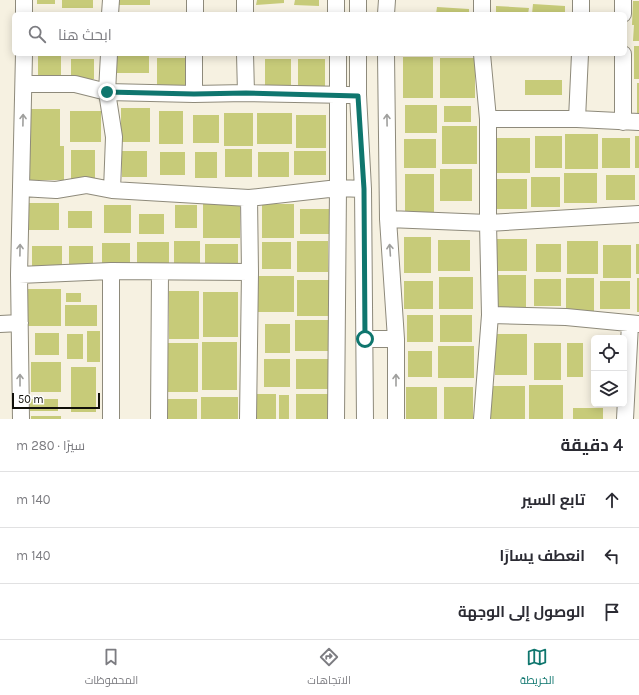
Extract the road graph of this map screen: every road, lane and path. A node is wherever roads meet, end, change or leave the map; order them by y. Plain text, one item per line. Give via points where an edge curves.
1 (24, 0) edge
2 (111, 0) edge
3 (195, 0) edge
4 (245, 0) edge
5 (336, 0) edge
6 (358, 0) edge
7 (387, 0) edge
8 (482, 0) edge
9 (581, 0) edge
10 (623, 0) edge
11 (24, 12) edge
12 (110, 12) edge
13 (195, 12) edge
14 (245, 12) edge
15 (336, 12) edge
16 (358, 12) edge
17 (386, 12) edge
18 (482, 12) edge
19 (581, 12) edge
20 (623, 12) edge
21 (24, 56) edge
22 (109, 56) edge
23 (194, 56) edge
24 (245, 56) edge
25 (338, 56) edge
26 (358, 56) edge
27 (386, 56) edge
28 (482, 56) edge
29 (580, 56) edge
30 (623, 56) edge
31 (24, 84) junction
32 (107, 92) junction
33 (246, 93) junction
34 (194, 94) junction
35 (339, 95) junction
36 (358, 96) junction
37 (488, 119) junction
38 (577, 119) junction
39 (631, 122) edge
40 (21, 188) junction
41 (338, 188) junction
42 (364, 189) junction
43 (112, 190) junction
44 (249, 198) junction
45 (639, 214) edge
46 (388, 219) junction
47 (488, 224) junction
48 (111, 271) junction
49 (160, 272) junction
50 (250, 272) junction
51 (20, 274) junction
52 (490, 315) junction
53 (20, 323) junction
54 (0, 324) edge
55 (634, 324) edge
56 (365, 339) junction
57 (396, 339) junction
58 (20, 419) edge
59 (111, 419) edge
60 (159, 419) edge
61 (248, 419) edge
62 (336, 419) edge
63 (365, 419) edge
64 (396, 419) edge
65 (482, 419) edge
66 (625, 419) edge

1 - 11 street
2 - 12 street
3 - 13 street
4 - 14 street
5 - 15 street
6 - 16 street
7 - 17 street
8 - 18 street
9 - 19 street
10 - 20 street
21 - 31 street
22 - 32 street
23 - 34 street
24 - 33 street
25 - 35 street
26 - 36 street
46 -> 27 street
28 - 37 street
29 - 38 street
30 - 39 street
31 - 32 street via 75,84
40 -> 31 street
32 - 34 street
32 - 43 street via 114,137
33 - 34 street
33 - 35 street
35 - 36 street
35 - 41 street
36 - 42 street
37 - 38 street
37 - 47 street
38 - 39 street
40 - 43 street via 56,190 86,185
51 -> 40 street
41 - 42 street
41 - 44 street
41 - 62 street
42 - 56 street
43 - 44 street
44 - 50 street
45 - 47 street
46 - 47 street
57 -> 46 street
47 - 52 street
48 - 49 street
48 - 51 street
48 - 59 street
49 - 50 street
49 - 60 street
50 - 61 street
51 - 53 street
52 - 55 street via 566,317
52 - 65 street
53 - 54 street
58 -> 53 street
55 - 66 street
56 - 57 street
56 - 63 street
64 -> 57 street

